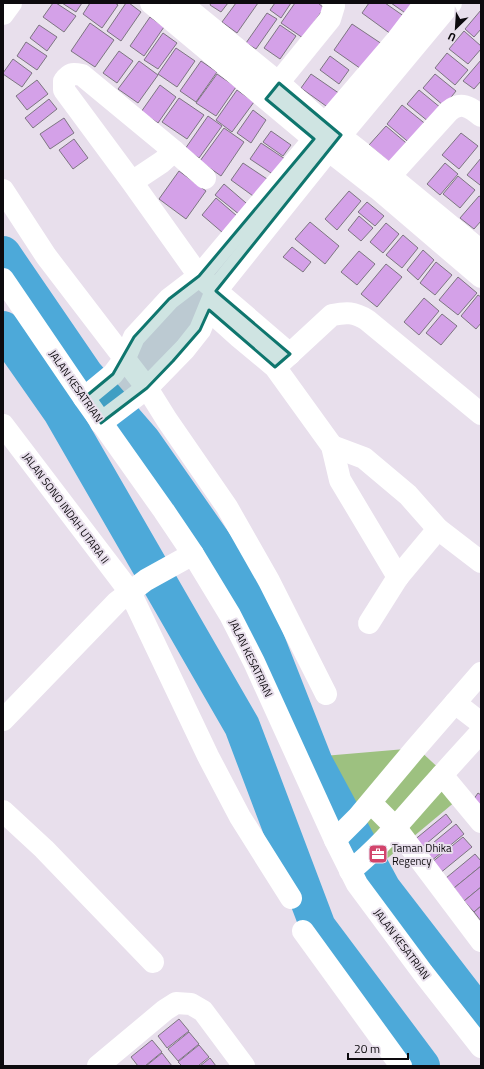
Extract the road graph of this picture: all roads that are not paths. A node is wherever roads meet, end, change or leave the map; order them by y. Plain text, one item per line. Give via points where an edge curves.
1 (11, 3) edge
2 (152, 3) edge
3 (181, 3) edge
4 (333, 3) edge
5 (425, 3) edge
6 (451, 3) edge
7 (3, 14) edge
8 (272, 91) junction
9 (481, 116) edge
10 (327, 137) junction
11 (174, 151) junction
12 (205, 178) dead end
13 (132, 182) junction
14 (384, 182) junction
15 (3, 190) edge
16 (481, 250) edge
17 (199, 276) junction
18 (481, 277) edge
19 (3, 279) edge
20 (213, 300) junction
21 (282, 360) junction
22 (119, 366) junction
23 (147, 388) junction
24 (86, 396) junction
25 (481, 414) edge
26 (105, 420) junction
27 (3, 424) edge
28 (332, 446) junction
29 (438, 529) junction
30 (186, 557) junction
31 (481, 562) edge
32 (398, 577) junction
33 (138, 586) junction
34 (369, 623) dead end
35 (478, 683) edge
36 (326, 694) dead end
37 (455, 703) junction
38 (3, 720) edge
39 (481, 723) edge
40 (481, 732) edge
41 (442, 775) junction
42 (364, 810) junction
43 (3, 811) edge
44 (481, 822) edge
45 (396, 828) junction
46 (338, 837) junction
47 (355, 867) junction
48 (291, 898) dead end
49 (303, 931) dead end
50 (481, 941) edge
51 (153, 962) dead end
52 (481, 1047) edge
53 (103, 1064) edge
54 (244, 1066) edge
55 (401, 1066) edge

1 - 7 street
2 - 8 street
3 - 8 street
4 - 8 street via 330,19
5 - 10 street
6 - 10 street
8 - 10 street
9 - 14 street via 472,109 456,106
10 - 14 street
10 - 17 street
10 - 20 street
11 - 12 street
11 - 13 street
11 - 13 street via 82,75 68,75 64,81 64,90
13 - 17 street
14 - 16 street
14 - 18 street
15 - 22 street
17 - 20 street
17 - 22 street via 169,299 147,322 134,337
19 - 24 street, JALAN KESATRIAN
20 - 21 street via 239,337
20 - 23 street via 200,330
21 - 25 street via 332,315 356,314 367,320
21 - 28 street
22 - 23 street
22 - 24 street
23 - 26 street
23 - 36 street via 227,507 269,581
24 - 26 street, JALAN KESATRIAN
26 - 30 street, JALAN KESATRIAN via 164,511
27 - 33 street, JALAN SONO INDAH UTARA II
28 - 29 street via 364,458 408,495
28 - 32 street via 340,480
29 - 31 street
29 - 32 street
30 - 33 street
30 - 46 street, JALAN KESATRIAN via 230,615
32 - 34 street
33 - 38 street via 117,602
33 - 48 street, JALAN SONO INDAH UTARA II via 208,756 240,817
35 - 37 street
37 - 39 street
37 - 42 street
40 - 41 street
41 - 44 street
41 - 45 street
42 - 45 street
42 - 46 street
43 - 51 street
45 - 47 street
45 - 50 street
46 - 47 street, JALAN KESATRIAN
47 - 52 street, JALAN KESATRIAN via 357,884
49 - 55 street
53 - 54 street via 176,1003 191,1004 203,1011

